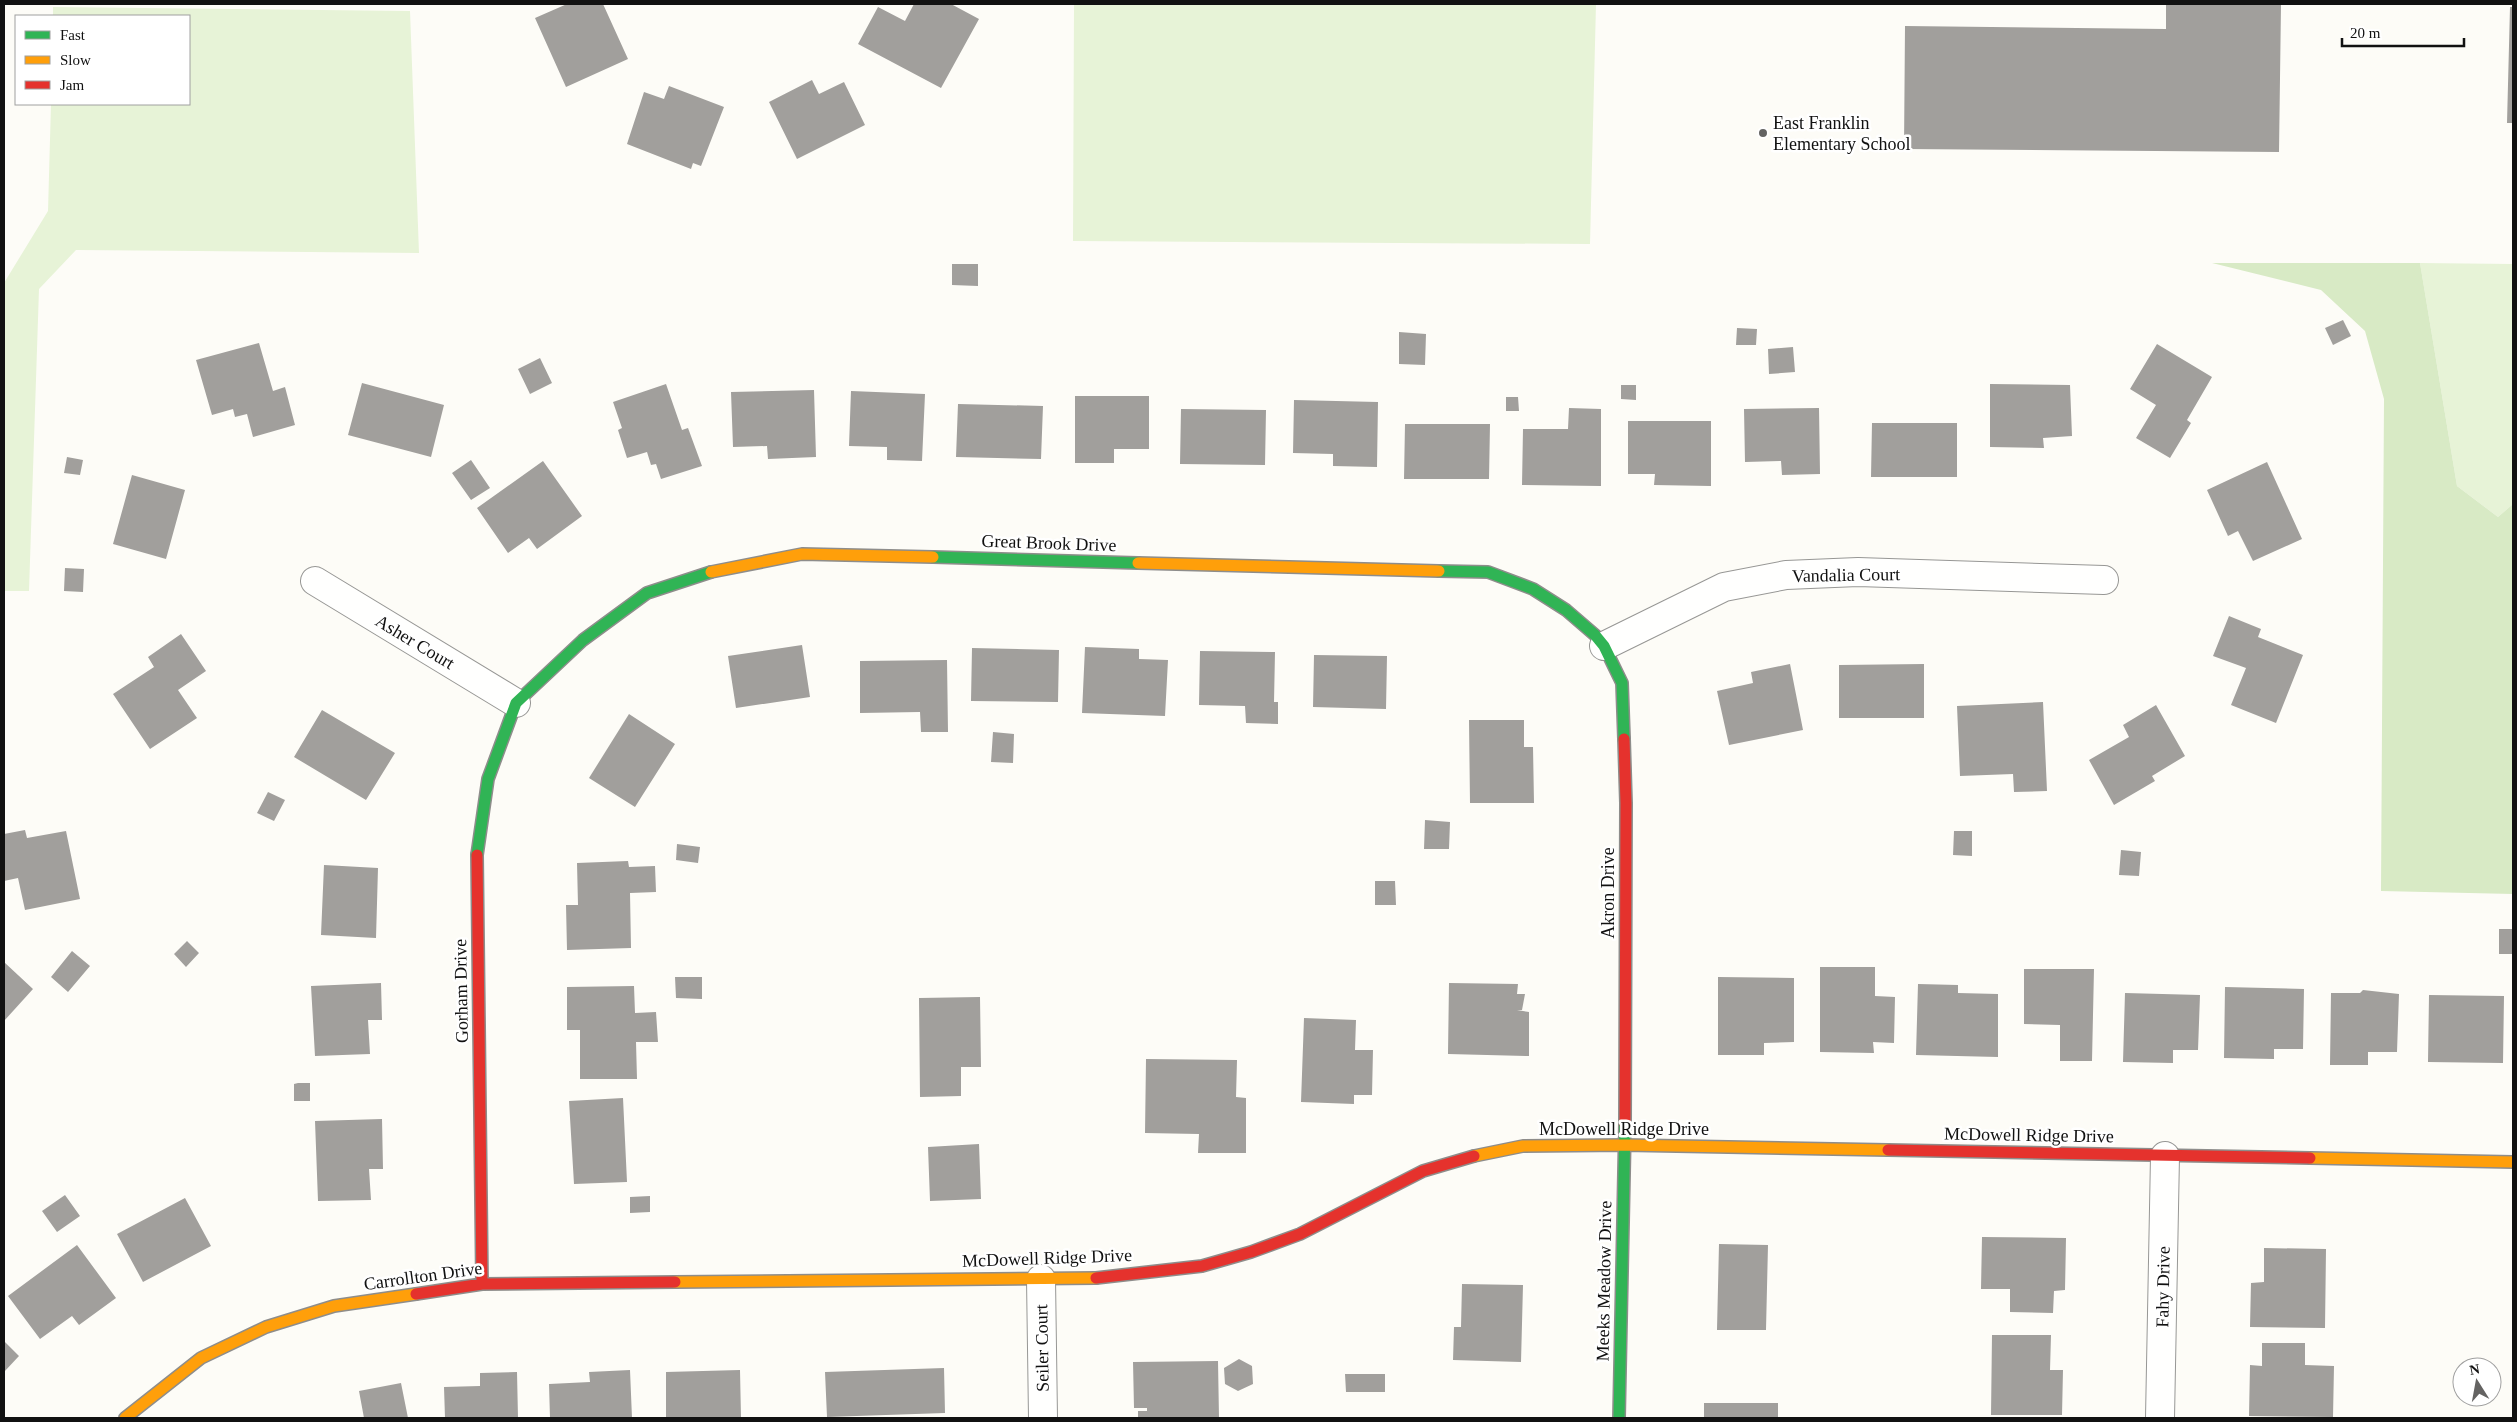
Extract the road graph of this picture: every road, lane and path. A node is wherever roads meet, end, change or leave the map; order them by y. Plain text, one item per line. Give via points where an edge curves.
1 (2104, 580) dead end
2 (315, 581) dead end
3 (1604, 646) junction
4 (516, 703) junction
5 (1624, 1145) junction
6 (2165, 1156) junction
7 (2513, 1162) edge
8 (1041, 1279) junction
9 (758, 1280) joint
10 (482, 1284) junction
11 (125, 1418) edge
12 (1044, 1418) edge
13 (1620, 1418) edge
14 (2160, 1418) edge

1 - 3 street, Vandalia Court via 1858,572 1786,575 1724,587
2 - 4 street, Asher Court
3 - 4 street, Great Brook Drive via 1566,610 1534,589 1488,572 802,554 721,569 648,593 583,640
3 - 5 street, Akron Drive via 1622,682 1626,737
4 - 10 street, Gorham Drive via 488,779 476,860
5 - 6 street, McDowell Ridge Drive
5 - 8 street, McDowell Ridge Drive via 1522,1146 1470,1157 1423,1171 1300,1234 1202,1266 1096,1278
5 - 13 street, Meeks Meadow Drive
6 - 7 street, McDowell Ridge Drive
6 - 14 street, Fahy Drive
8 - 9 street, McDowell Ridge Drive
8 - 12 street, Seiler Court
9 - 10 street, Carrollton Drive
10 - 11 street, Carrollton Drive via 334,1306 266,1327 201,1358

